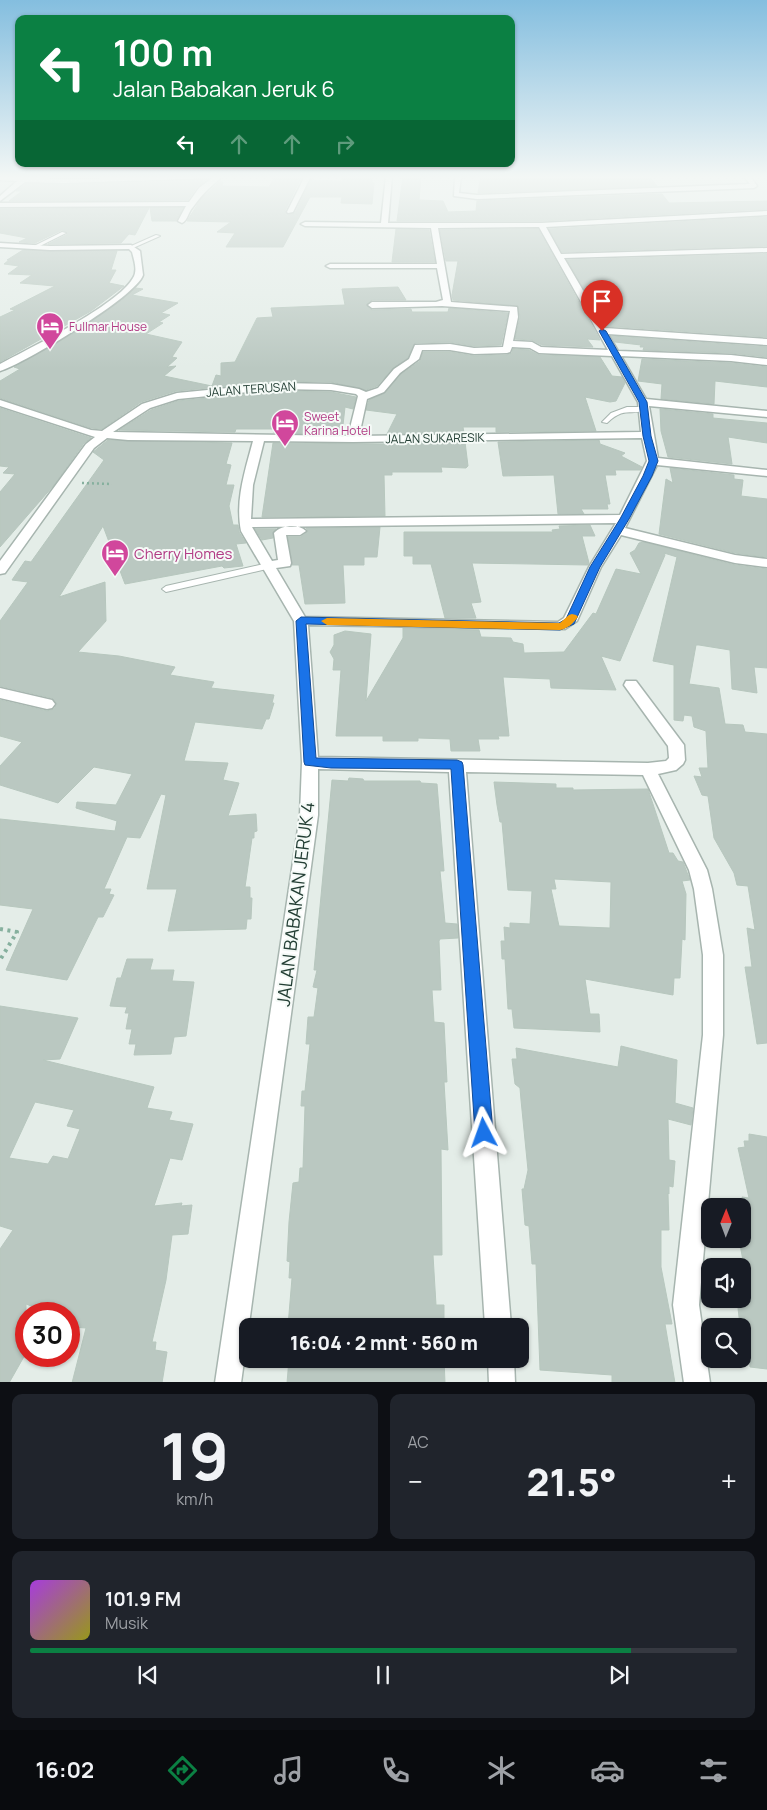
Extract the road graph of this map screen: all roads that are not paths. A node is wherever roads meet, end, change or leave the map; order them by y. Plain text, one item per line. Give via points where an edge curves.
1 (48, 240) edge
2 (148, 240) edge
3 (437, 240) edge
4 (550, 240) edge
5 (0, 245) edge
6 (34, 247) junction
7 (131, 248) junction
8 (767, 250) edge
9 (559, 256) junction
10 (330, 266) dead end
11 (442, 266) junction
12 (444, 304) junction
13 (372, 305) dead end
14 (602, 331) junction
15 (767, 342) edge
16 (508, 344) junction
17 (614, 353) junction
18 (767, 362) edge
19 (0, 368) edge
20 (363, 397) junction
21 (0, 403) edge
22 (643, 406) junction
23 (767, 414) edge
24 (605, 422) dead end
25 (103, 435) junction
26 (647, 436) junction
27 (259, 439) junction
28 (353, 439) junction
29 (653, 461) junction
30 (767, 473) edge
31 (624, 519) junction
32 (245, 523) junction
33 (617, 530) junction
34 (358, 532) dead end
35 (767, 563) edge
36 (268, 566) junction
37 (0, 570) edge
38 (166, 589) dead end
39 (301, 621) junction
40 (631, 684) dead end
41 (0, 693) edge
42 (47, 704) dead end
43 (310, 762) junction
44 (457, 765) junction
45 (648, 769) junction
46 (497, 1318) edge
47 (501, 1368) edge
48 (228, 1382) edge
49 (502, 1382) edge
50 (697, 1382) edge

1 - 6 lane
2 - 7 lane
3 - 11 street
4 - 9 street
5 - 6 street
6 - 7 street
7 - 19 street via 136,251 140,269 132,286 113,302
8 - 9 street
9 - 14 street
10 - 11 street
11 - 12 street via 447,301
12 - 13 street
12 - 16 street via 514,309
14 - 15 street
14 - 17 street
16 - 17 street via 532,345 539,350
16 - 20 street via 507,350 503,351 416,345 412,361 381,390
17 - 18 street
17 - 22 street
20 - 25 street, JALAN TERUSAN via 360,392 344,388 303,385 177,396 146,406
20 - 28 street
21 - 25 street, JALAN SUKARESIK
22 - 23 street
22 - 24 lane via 620,410
22 - 26 street
25 - 27 street, JALAN SUKARESIK
25 - 37 street, JALAN TERUSAN via 90,446
26 - 28 street, JALAN SUKARESIK
26 - 29 street
27 - 28 street, JALAN SUKARESIK
27 - 32 street, JALAN BABAKAN JERUK 4 via 245,501
29 - 30 street
29 - 31 street
31 - 32 street
31 - 33 street
32 - 36 street, JALAN BABAKAN JERUK 4
33 - 35 street via 735,559
33 - 39 street via 566,625
34 - 36 street via 283,531 280,533 285,563
36 - 38 lane
36 - 39 street, JALAN BABAKAN JERUK 4
39 - 43 street, JALAN BABAKAN JERUK 4
40 - 45 street via 676,745 677,760 670,766
41 - 42 street
43 - 44 street
43 - 48 street, JALAN BABAKAN JERUK 4 via 309,815
44 - 45 street
44 - 46 street
45 - 50 street via 698,870 712,955 713,1045 686,1305
47 - 49 street

